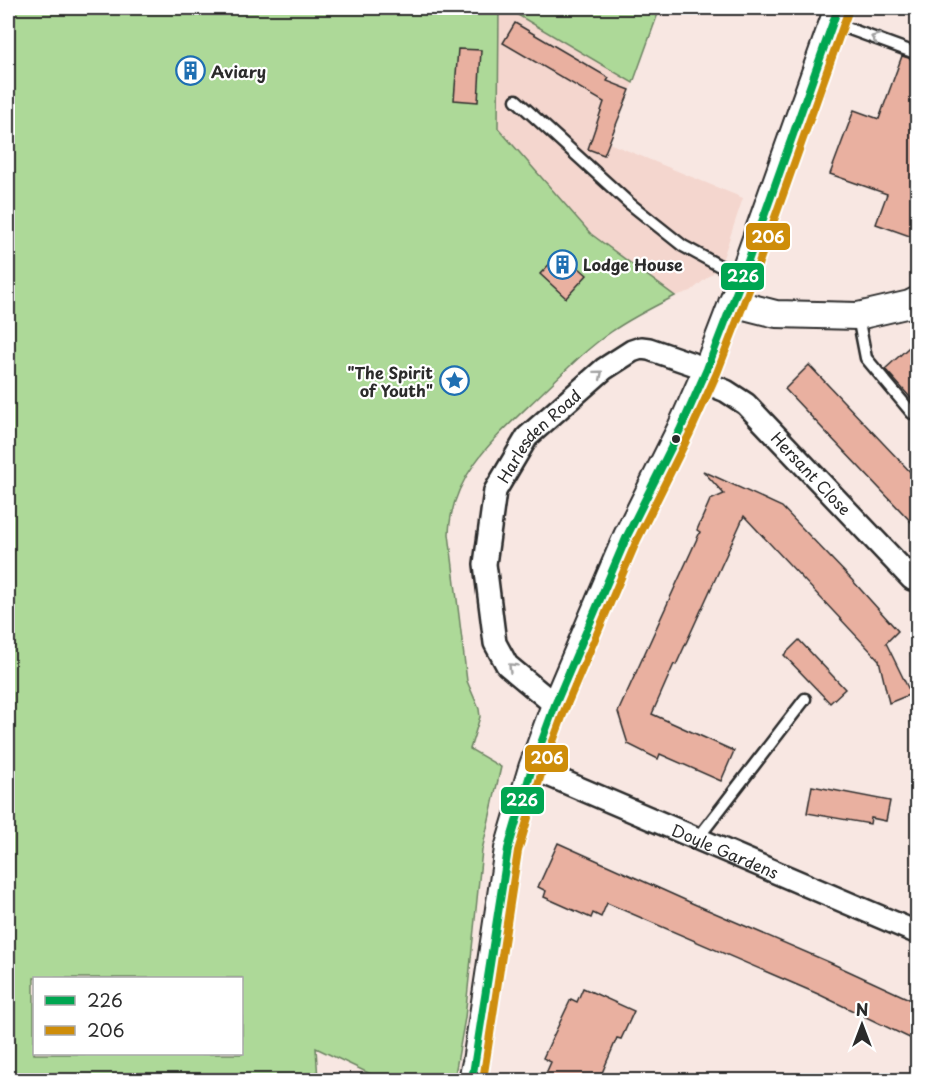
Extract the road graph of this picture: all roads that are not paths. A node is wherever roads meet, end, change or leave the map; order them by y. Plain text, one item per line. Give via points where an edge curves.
1 (835, 15) edge
2 (918, 54) edge
3 (516, 99) dead end
4 (742, 278) junction
5 (918, 300) edge
6 (732, 303) junction
7 (858, 316) junction
8 (704, 375) junction
9 (918, 412) edge
10 (912, 579) dead end
11 (805, 699) dead end
12 (555, 705) junction
13 (532, 768) junction
14 (698, 838) junction
15 (918, 933) edge
16 (472, 1080) edge

2 -> 1 lane
1 - 4 street
3 - 4 lane via 682,246
4 - 6 street
5 - 7 street
6 - 7 street via 776,314
6 - 8 street
7 - 9 lane via 866,358 912,413
8 - 10 street, Hersant Close via 747,404
8 - 12 street via 627,536
12 -> 8 street, Harlesden Road via 507,665 495,643 485,564 495,492 527,437 620,358 640,348 649,349
11 - 14 lane
12 - 13 street
13 - 14 street, Doyle Gardens
13 - 16 street via 508,849
14 - 15 street, Doyle Gardens

